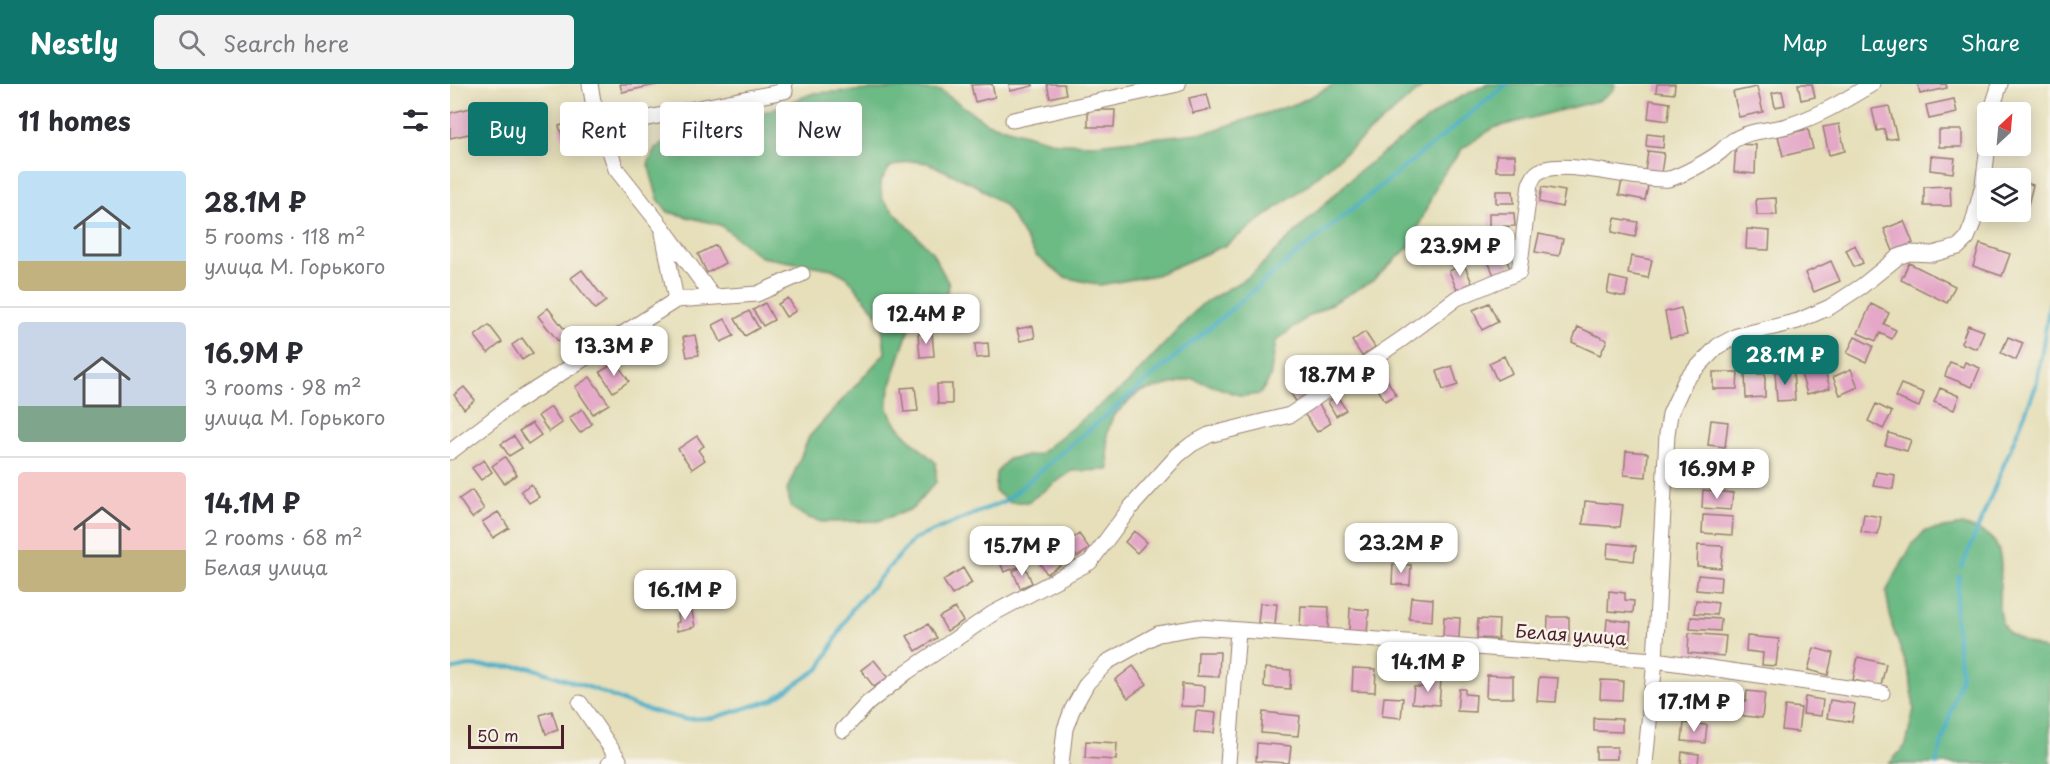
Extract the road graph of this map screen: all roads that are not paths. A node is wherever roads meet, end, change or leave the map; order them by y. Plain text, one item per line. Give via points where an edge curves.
1 (590, 84) edge
2 (784, 84) edge
3 (1178, 84) edge
4 (1872, 84) edge
5 (2000, 84) edge
6 (593, 102) edge
7 (1994, 102) edge
8 (648, 118) edge
9 (1014, 120) dead end
10 (612, 156) edge
11 (1987, 156) edge
12 (662, 227) junction
13 (802, 274) dead end
14 (713, 297) junction
15 (676, 300) junction
16 (450, 452) edge
17 (1238, 630) junction
18 (1654, 660) junction
19 (1882, 693) dead end
20 (580, 703) dead end
21 (843, 730) dead end
22 (609, 764) edge
23 (1061, 764) edge
24 (1228, 764) edge
25 (1645, 764) edge

1 - 6 street
2 - 8 street via 785,91
3 - 9 street
4 - 21 street via 1828,110 1735,139 1679,177 1657,179 1552,167 1538,172 1530,184 1519,272 1457,298 1290,415 1209,435 1192,444 1131,507 1090,562 992,614 907,672
5 - 7 street
10 - 12 street via 616,169
11 - 18 street via 1973,223 1958,247 1898,257 1830,307 1798,321 1737,336 1718,346 1686,379 1670,414 1666,434
12 - 14 street
12 - 15 street
13 - 14 street via 757,294
14 - 15 street
15 - 16 street via 514,403
17 - 18 street, Белая улица
17 - 23 street, Белая улица via 1199,627 1158,634 1107,662 1087,683 1072,710 1065,729
17 - 24 street
18 - 19 street, Белая улица
18 - 25 street
20 - 22 street via 619,760

